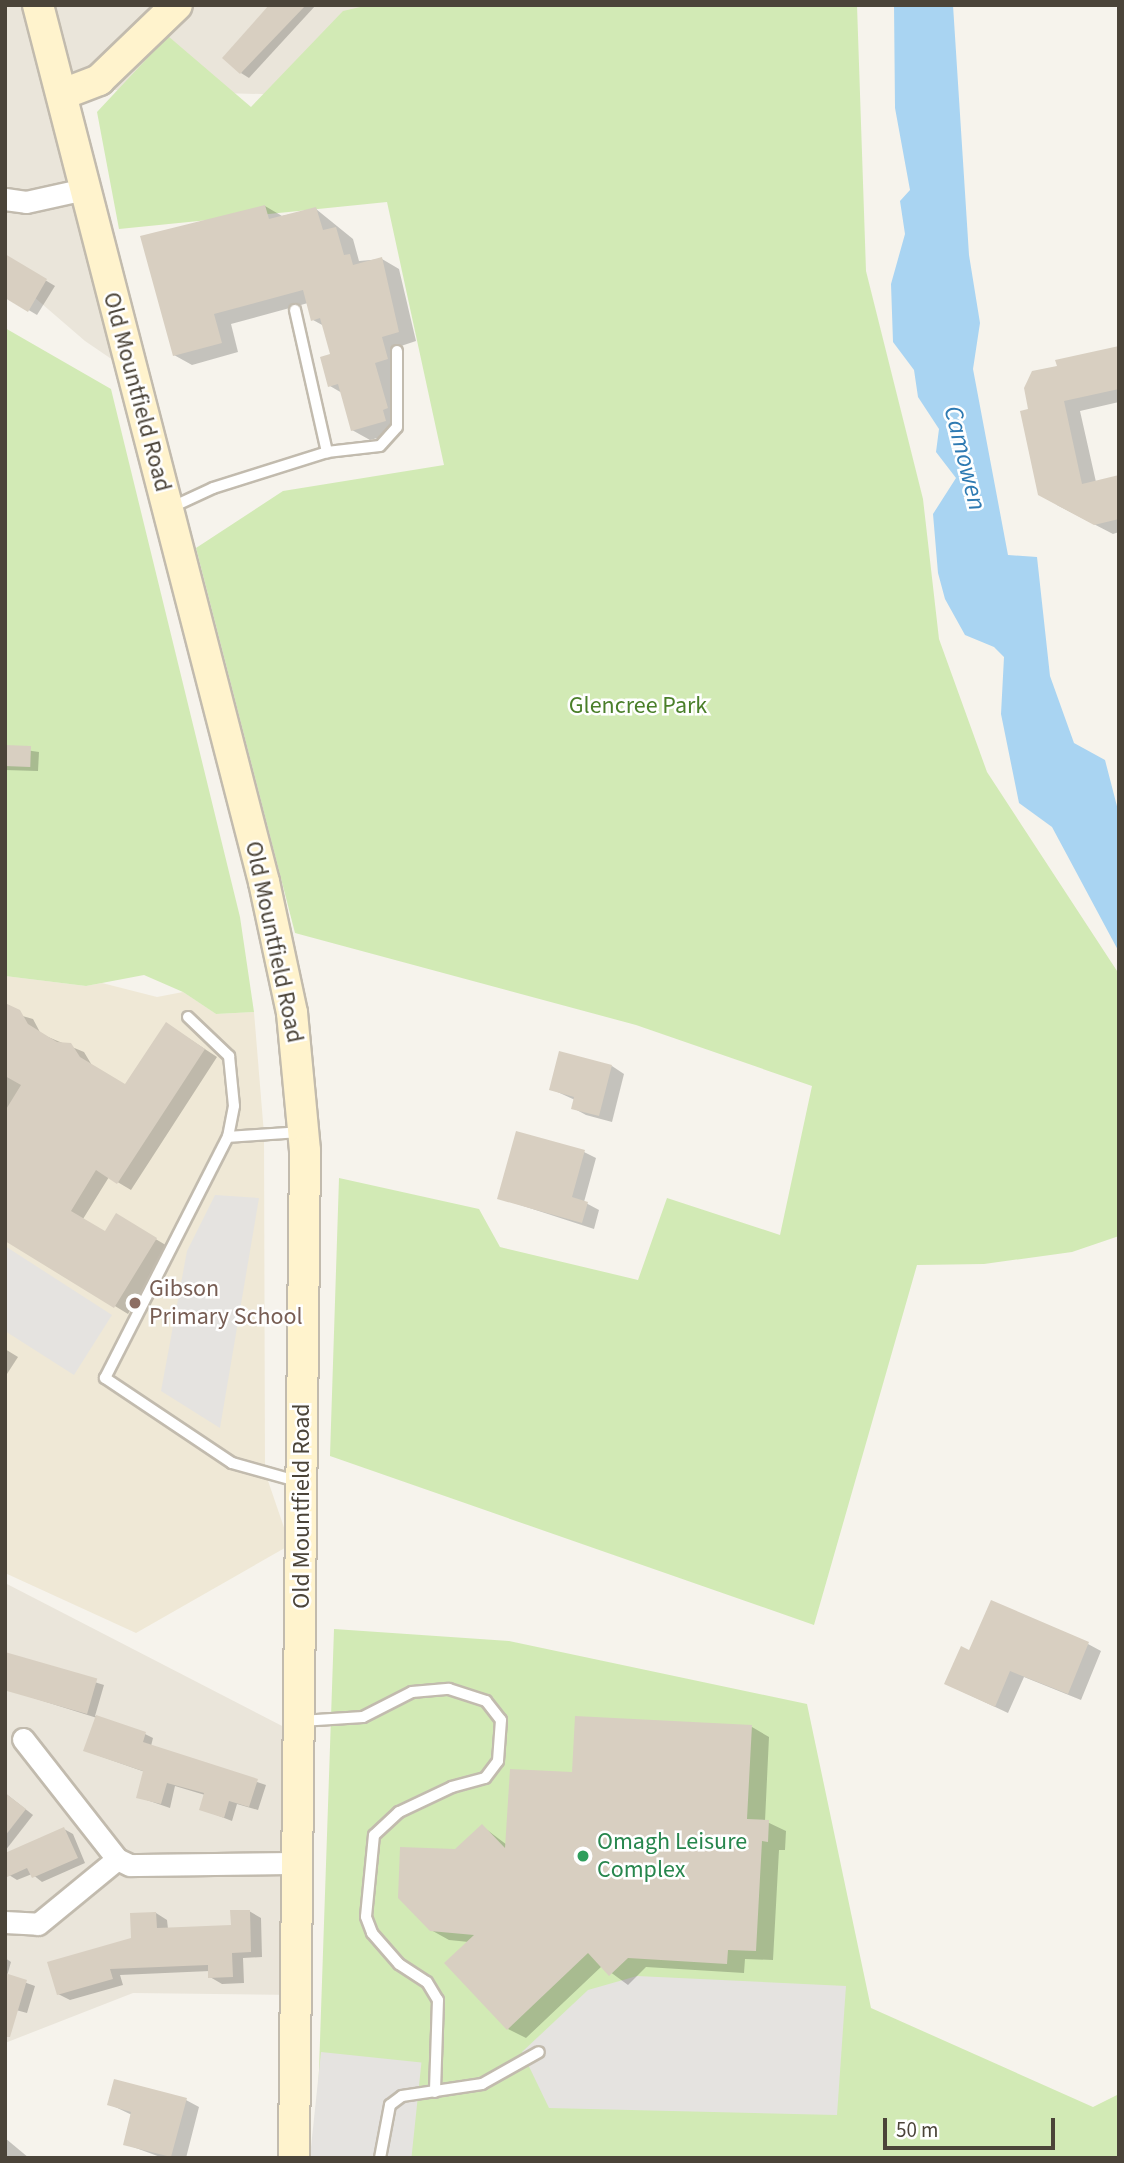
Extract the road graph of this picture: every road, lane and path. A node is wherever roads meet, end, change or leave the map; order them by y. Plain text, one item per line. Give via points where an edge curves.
1 (38, 5) edge
2 (177, 5) edge
3 (63, 94) junction
4 (84, 189) junction
5 (5, 199) edge
6 (295, 310) dead end
7 (397, 351) dead end
8 (327, 452) junction
9 (167, 509) junction
10 (188, 1017) dead end
11 (305, 1132) junction
12 (228, 1137) junction
13 (303, 1483) junction
14 (301, 1721) junction
15 (23, 1740) dead end
16 (117, 1859) junction
17 (299, 1863) junction
18 (5, 1922) edge
19 (539, 2052) dead end
20 (435, 2092) junction
21 (295, 2158) edge
22 (380, 2158) edge

1 - 3 street, Old Mountfield Road
2 - 3 street via 99,80
3 - 4 street, Old Mountfield Road
4 - 5 street via 26,202
4 - 9 street, Old Mountfield Road
6 - 8 lane
7 - 8 lane via 397,427 380,446
8 - 9 lane via 213,488
9 - 11 street, Old Mountfield Road via 264,881 292,1013
10 - 12 lane via 229,1056 234,1106
11 - 12 lane
11 - 13 street, Old Mountfield Road
12 - 13 lane via 105,1378 232,1463
13 - 14 street, Old Mountfield Road
14 - 17 street, Old Mountfield Road
14 - 20 lane via 363,1717 412,1692 449,1689 486,1701 501,1720 498,1761 485,1778 452,1787 399,1812 374,1835 366,1917 372,1933 399,1965 427,1982 438,2000
15 - 16 street
16 - 17 street via 130,1865
16 - 18 street via 38,1924
17 - 21 street, Old Mountfield Road
19 - 20 lane via 482,2084
20 - 22 lane via 402,2096 390,2105

